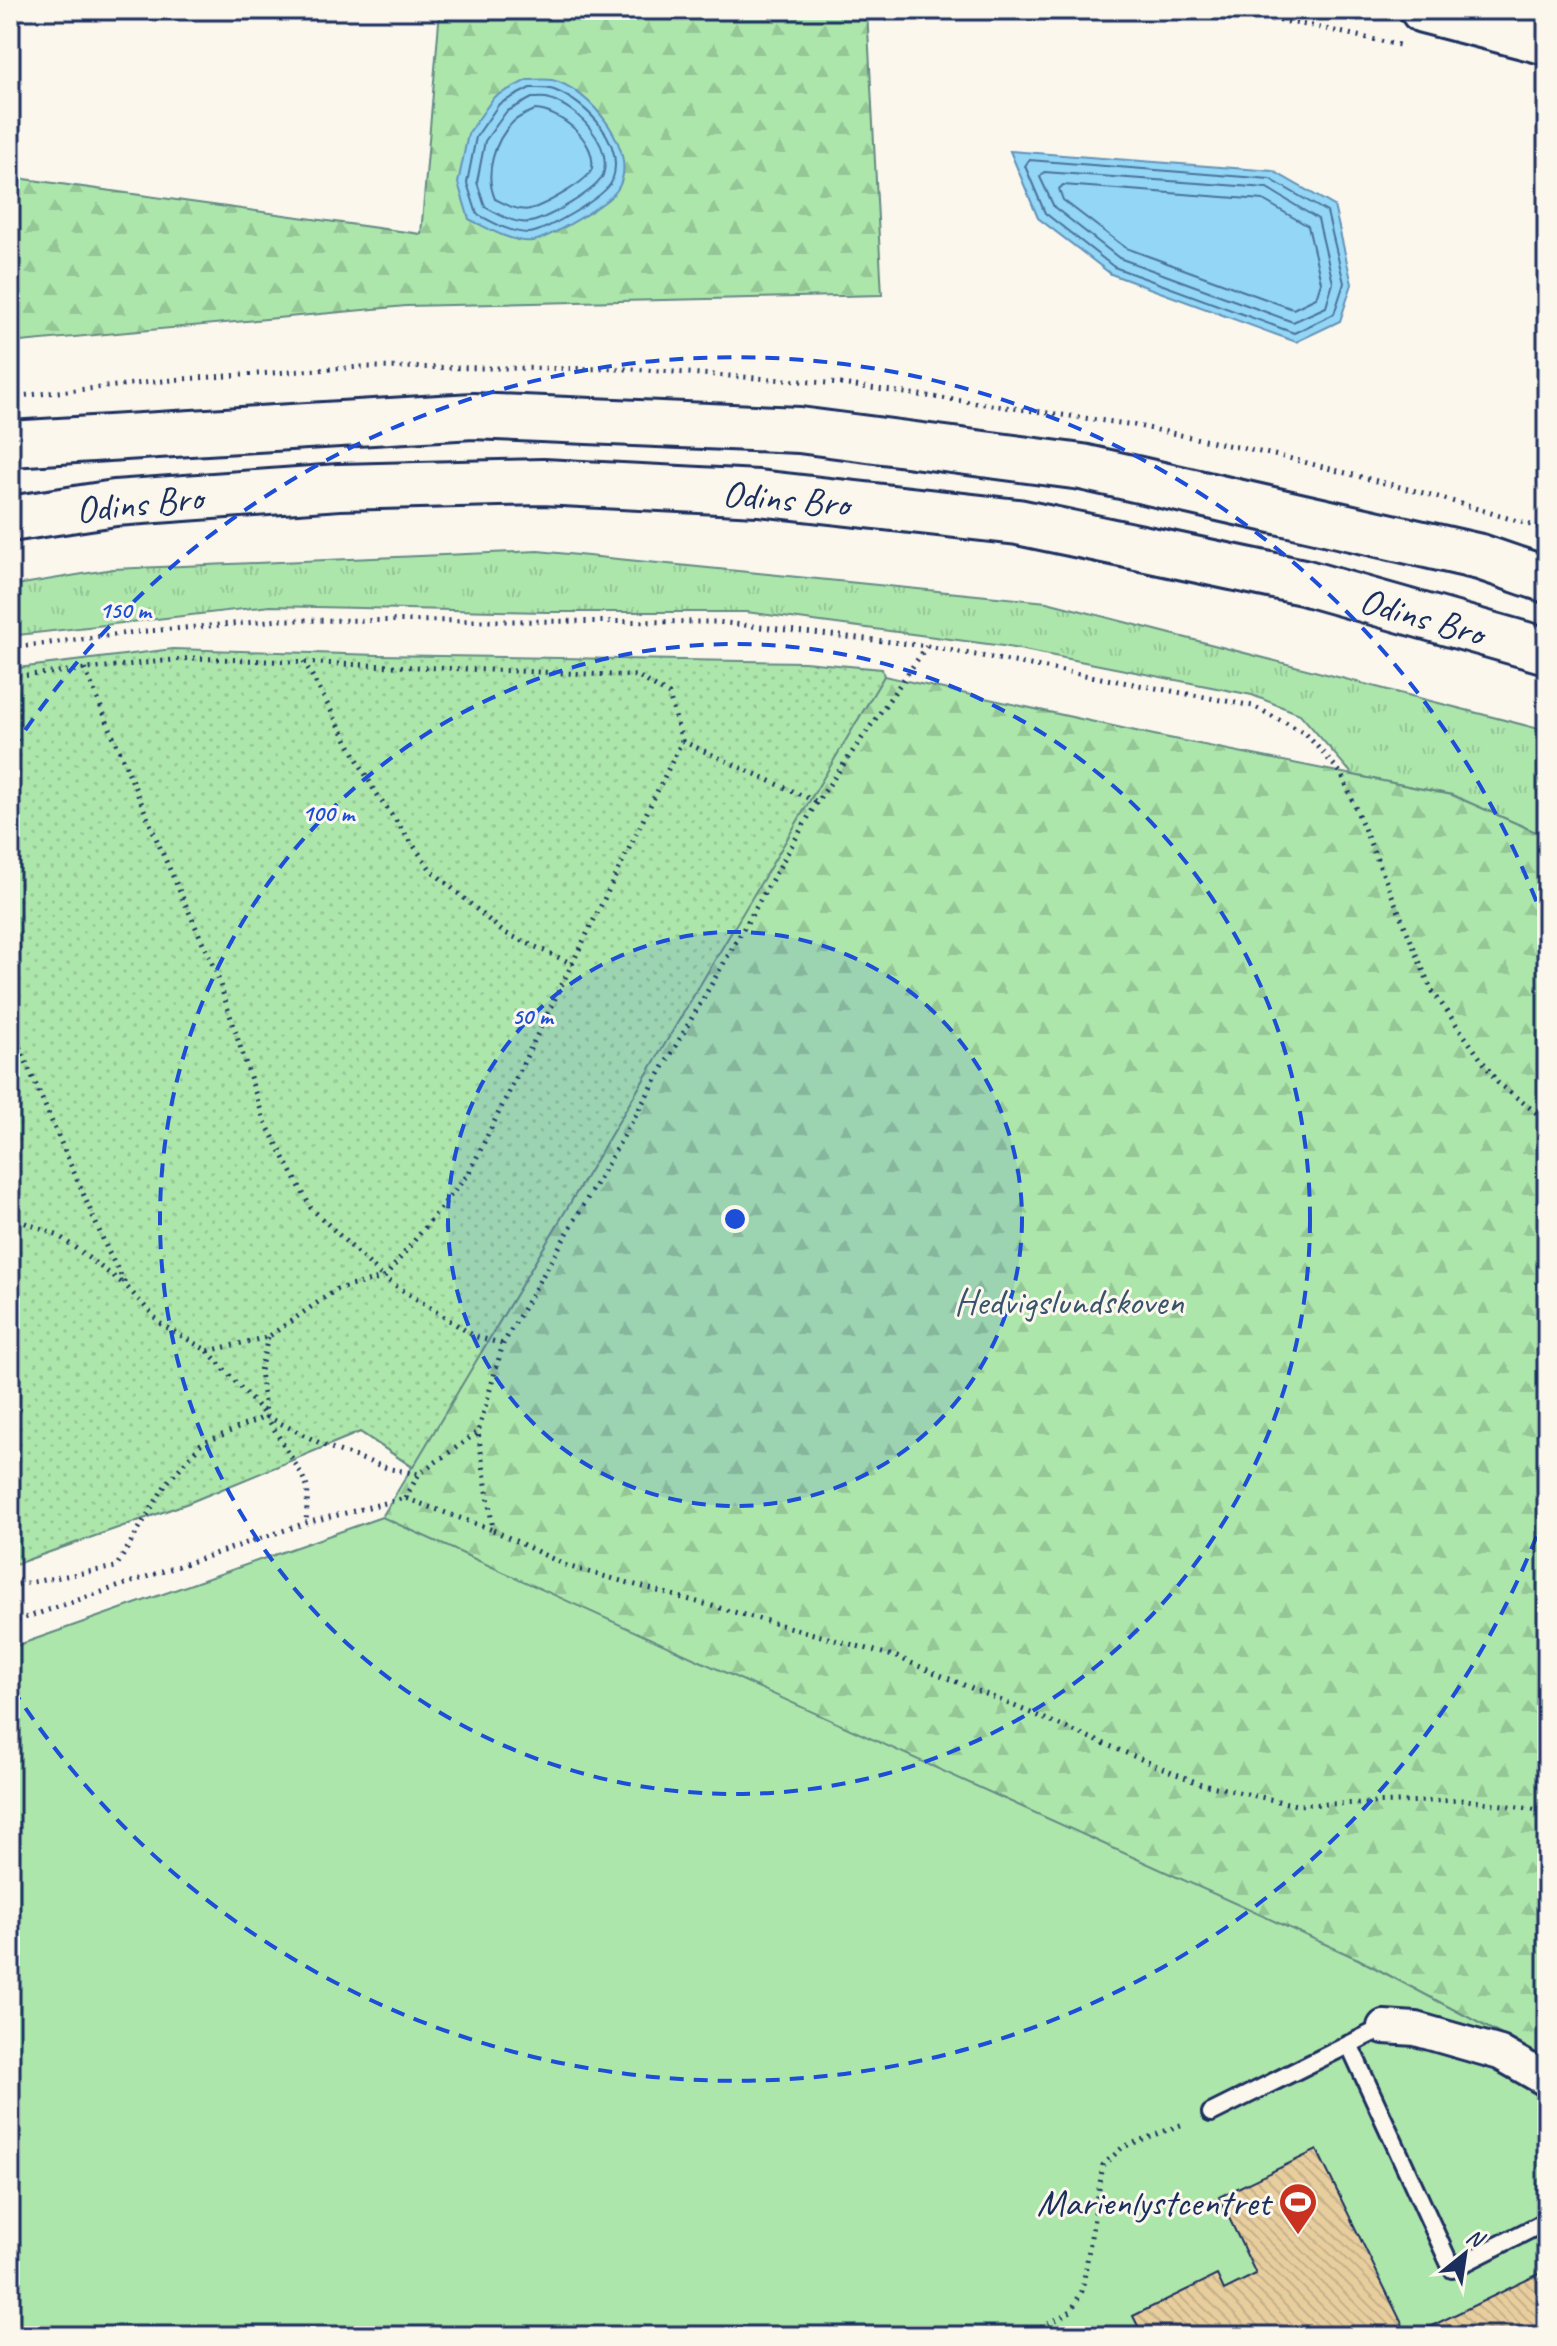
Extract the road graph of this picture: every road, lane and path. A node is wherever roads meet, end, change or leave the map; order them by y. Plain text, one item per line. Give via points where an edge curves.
1 (1216, 10) edge
2 (1411, 28) edge
3 (1547, 42) edge
4 (10, 444) edge
5 (10, 519) edge
6 (1547, 580) edge
7 (927, 646) junction
8 (10, 648) edge
9 (1547, 651) edge
10 (304, 661) junction
11 (85, 668) junction
12 (10, 677) edge
13 (682, 741) junction
14 (817, 802) junction
15 (573, 964) junction
16 (10, 1025) edge
17 (1547, 1121) edge
18 (10, 1217) edge
19 (384, 1278) junction
20 (127, 1287) junction
21 (268, 1337) junction
22 (503, 1344) junction
23 (208, 1351) junction
24 (266, 1416) junction
25 (478, 1432) junction
26 (419, 1474) junction
27 (405, 1498) junction
28 (306, 1523) junction
29 (493, 1530) junction
30 (10, 1586) edge
31 (10, 1623) edge
32 (1547, 1811) edge
33 (1384, 2027) joint
34 (1349, 2044) junction
35 (1547, 2080) edge
36 (1211, 2113) joint
37 (1547, 2221) edge
38 (1027, 2336) edge

1 - 2 path via 1312,26
2 - 3 main road
4 - 6 main road, Odins Bro via 473,416 799,430 1082,467 1480,557
5 - 9 main road, Odins Bro via 115,503 339,487 543,482 758,493 1033,525 1303,582
7 - 8 path via 717,622 281,620
7 - 14 path
7 - 17 path via 1253,706 1305,733 1341,773 1431,989 1498,1083
10 - 11 path via 193,658
10 - 13 path via 638,676 669,695
10 - 15 path via 374,790 431,870 503,932
11 - 12 path
11 - 19 path via 216,972 264,1120 311,1208
13 - 14 path
13 - 15 path
14 - 22 path
15 - 19 path via 469,1173
16 - 20 path
18 - 20 path via 59,1236
19 - 21 path via 337,1289
19 - 22 path via 474,1336
20 - 23 path via 161,1324
21 - 23 path
21 - 24 path via 260,1371
22 - 25 path
23 - 24 path
24 - 26 path via 328,1447
24 - 28 path via 308,1489
24 - 30 path via 201,1444 166,1484 116,1567
25 - 26 path
25 - 29 path
26 - 27 path
27 - 28 path
27 - 29 path
28 - 31 path
29 - 32 path via 567,1566 897,1657 1198,1783 1296,1805 1466,1800
33 - 34 lane
33 - 35 street via 1416,2029 1500,2053
34 - 36 lane
34 - 37 lane via 1452,2269
36 - 38 path via 1123,2147 1103,2165 1082,2291 1071,2311

